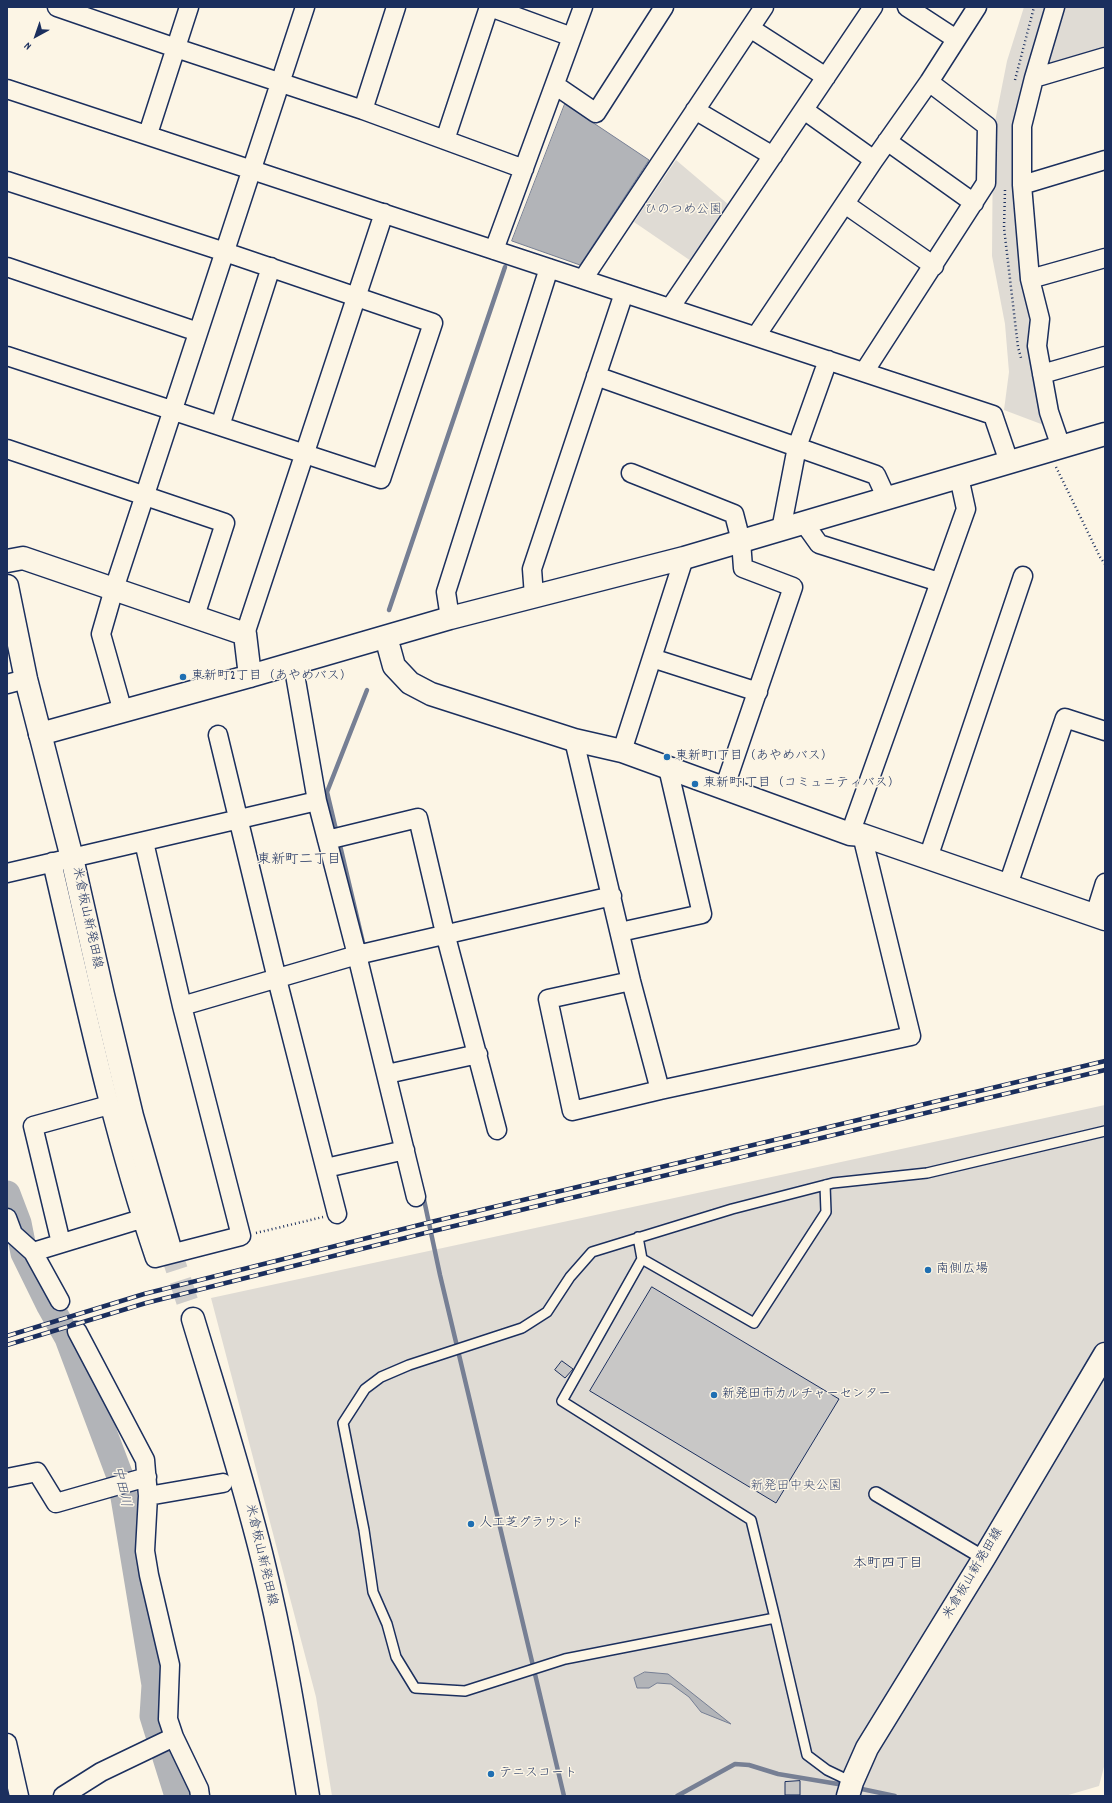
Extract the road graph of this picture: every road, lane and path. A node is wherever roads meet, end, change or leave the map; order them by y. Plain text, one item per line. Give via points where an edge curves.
1 (57, 7) edge
2 (189, 7) edge
3 (396, 7) edge
4 (489, 7) edge
5 (583, 7) edge
6 (664, 7) edge
7 (764, 7) edge
8 (873, 7) edge
9 (907, 7) edge
10 (977, 7) edge
11 (1055, 7) edge
12 (302, 8) edge
13 (98, 14) edge
14 (750, 28) junction
15 (572, 37) junction
16 (956, 39) junction
17 (176, 48) junction
18 (1105, 57) edge
19 (826, 77) junction
20 (1034, 78) junction
21 (281, 82) junction
22 (929, 82) junction
23 (555, 85) junction
24 (7, 88) edge
25 (363, 110) junction
26 (696, 110) junction
27 (804, 110) junction
28 (148, 134) junction
29 (445, 140) junction
30 (887, 141) junction
31 (773, 156) junction
32 (874, 160) junction
33 (1105, 160) edge
34 (524, 169) junction
35 (252, 170) junction
36 (7, 181) edge
37 (1022, 185) junction
38 (974, 203) junction
39 (845, 204) junction
40 (384, 213) junction
41 (494, 250) junction
42 (225, 252) junction
43 (1105, 258) edge
44 (934, 266) junction
45 (271, 267) junction
46 (7, 268) edge
47 (549, 268) junction
48 (583, 279) junction
49 (1030, 279) junction
50 (624, 293) junction
51 (357, 298) junction
52 (670, 308) junction
53 (198, 332) junction
54 (756, 336) junction
55 (7, 356) edge
56 (1105, 356) edge
57 (828, 360) junction
58 (864, 372) junction
59 (1042, 374) junction
60 (596, 376) junction
61 (172, 410) junction
62 (220, 426) junction
63 (1105, 434) edge
64 (797, 447) junction
65 (1061, 447) junction
66 (7, 449) edge
67 (305, 454) junction
68 (1009, 462) junction
69 (631, 473) dead end
70 (959, 477) junction
71 (144, 496) junction
72 (887, 499) junction
73 (804, 523) junction
74 (781, 530) junction
75 (741, 541) junction
76 (684, 558) junction
77 (7, 561) edge
78 (1023, 576) dead end
79 (939, 582) junction
80 (7, 586) edge
81 (114, 589) junction
82 (534, 596) junction
83 (195, 616) junction
84 (450, 618) junction
85 (245, 634) junction
86 (12, 636) edge
87 (386, 637) junction
88 (652, 658) junction
89 (293, 663) junction
90 (250, 676) junction
91 (17, 681) edge
92 (758, 692) junction
93 (123, 712) junction
94 (1105, 731) edge
95 (40, 734) junction
96 (218, 735) dead end
97 (574, 740) junction
98 (622, 751) junction
99 (668, 768) junction
100 (724, 789) junction
101 (317, 801) junction
102 (239, 820) junction
103 (856, 835) junction
104 (327, 840) junction
105 (144, 842) junction
106 (928, 858) junction
107 (62, 860) junction
108 (7, 873) edge
109 (1105, 883) edge
110 (1008, 885) junction
111 (612, 896) junction
112 (1100, 917) edge
113 (620, 932) junction
114 (445, 933) junction
115 (357, 955) junction
116 (277, 979) junction
117 (631, 981) junction
118 (182, 1006) junction
119 (478, 1054) junction
120 (387, 1074) junction
121 (660, 1090) junction
122 (109, 1105) junction
123 (497, 1130) dead end
124 (1105, 1131) edge
125 (404, 1150) junction
126 (326, 1168) junction
127 (825, 1185) junction
128 (416, 1197) dead end
129 (337, 1214) joint
130 (142, 1219) junction
131 (9, 1229) edge
132 (242, 1236) junction
133 (638, 1237) junction
134 (61, 1243) junction
135 (170, 1249) tunnel mouth
136 (33, 1252) junction
137 (642, 1259) junction
138 (60, 1300) dead end
139 (193, 1319) tunnel mouth
140 (77, 1331) dead end
141 (1105, 1354) edge
142 (147, 1477) junction
143 (7, 1478) edge
144 (223, 1483) dead end
145 (876, 1494) dead end
146 (148, 1496) junction
147 (984, 1558) junction
148 (775, 1618) junction
149 (174, 1737) junction
150 (7, 1743) edge
151 (850, 1789) edge
152 (19, 1796) edge
153 (63, 1796) edge
154 (200, 1796) edge
155 (308, 1796) edge

1 - 13 street
2 - 17 street
3 - 25 street
4 - 15 street
4 - 29 street
5 - 15 street
6 - 23 street via 596,113
7 - 14 street
8 - 19 street
9 - 16 street
10 - 16 street
11 - 20 street
12 - 21 street
13 - 17 street
14 - 19 street
14 - 26 street
15 - 23 street
16 - 22 street
17 - 21 street
17 - 28 street
18 - 20 street
19 - 27 street
20 - 37 street via 1022,126
21 - 25 street
21 - 35 street
22 - 30 street
22 - 38 street via 987,126 986,183
23 - 34 street
24 - 28 street
25 - 29 street
26 - 31 street
26 - 48 street
27 - 31 street
27 - 32 street
28 - 35 street
29 - 34 street
30 - 32 street
30 - 38 street
31 - 52 street
32 - 39 street
33 - 37 street
34 - 41 street
35 - 40 street
35 - 42 street
36 - 42 street
37 - 49 street
38 - 44 street
39 - 44 street
39 - 54 street
40 - 41 street
40 - 51 street
41 - 47 street
42 - 45 street
42 - 53 street
43 - 49 street
44 - 58 street
45 - 51 street
45 - 62 street
46 - 53 street
47 - 48 street
47 - 84 street via 446,592
48 - 50 street
49 - 59 street via 1040,319 1037,346
50 - 52 street
50 - 60 street
51 - 67 street
51 - 67 street via 433,323 382,479
52 - 54 street
53 - 61 street
54 - 57 street
55 - 61 street
56 - 59 street
57 - 58 street
57 - 64 street
58 - 68 street via 993,415
59 - 65 street via 1049,412
60 - 64 street
60 - 82 street via 532,569
61 - 62 street
61 - 71 street
62 - 67 street
63 - 65 street
64 - 72 street via 876,475
64 - 74 street
65 - 68 street
66 - 71 street
67 - 85 street
68 - 70 street
69 - 75 street via 734,514
70 - 72 street
70 - 79 street via 966,509
71 - 81 street
71 - 83 street via 225,523
72 - 73 street
73 - 74 street
73 - 79 street via 819,544
74 - 75 street
75 - 76 street
75 - 92 street via 743,568 793,587
76 - 82 street
76 - 88 street
77 - 81 street via 23,558
78 - 106 street
79 - 103 street
80 - 86 street, 米倉板山新発田線
81 - 83 street
81 - 93 street via 101,634
82 - 84 street
83 - 85 street
84 - 87 street
85 - 90 street
86 - 91 street, 米倉板山新発田線
87 - 89 street
87 - 97 street via 394,666 410,683 431,694
88 - 92 street
88 - 98 street
89 - 90 street
89 - 101 street
90 - 93 street
91 - 95 street, 米倉板山新発田線
92 - 100 street
93 - 95 street
94 - 110 street via 1065,718
95 - 107 street, 米倉板山新発田線
96 - 102 street
97 - 98 street
97 - 111 street
98 - 99 street
99 - 100 street
99 - 113 street via 702,914
100 - 103 street
101 - 102 street
101 - 104 street
102 - 105 street
102 - 116 street
103 - 106 street
103 - 121 street via 910,1036
104 - 114 street via 418,818
104 - 115 street
105 - 107 street
105 - 118 street
106 - 110 street
107 - 108 street
107 - 122 street
107 - 135 street, 米倉板山新発田線 via 103,995 132,1116
109 - 112 street
110 - 112 street
111 - 113 street
111 - 114 street
113 - 117 street
114 - 115 street
114 - 119 street
115 - 116 street
115 - 120 street
116 - 118 street
116 - 126 street
117 - 121 street
117 - 121 street via 548,999 572,1111
118 - 132 street
119 - 120 street
119 - 123 street
120 - 125 street
122 - 130 street
122 - 134 street via 33,1126
124 - 127 lane via 928,1173
125 - 126 street
125 - 128 street
126 - 129 street
127 - 133 lane
127 - 137 lane via 826,1212 754,1323
129 - 132 path
130 - 132 street via 155,1258
130 - 134 street
131 - 136 street
133 - 137 lane
133 - 148 lane via 592,1252 570,1277 547,1312 522,1328 409,1364 381,1377 365,1389 343,1423 373,1592 387,1624 396,1657 415,1688 465,1691 565,1658
134 - 136 street
136 - 138 street
137 - 148 lane via 562,1401 751,1520
139 - 155 street, 米倉板山新発田線 via 232,1446 263,1562 281,1644
140 - 142 street via 145,1460
141 - 147 street, 米倉板山新発田線
142 - 143 street via 56,1503 37,1472
142 - 146 street
144 - 146 street
145 - 147 street
146 - 149 street via 146,1551 149,1575 170,1665 168,1719
147 - 151 street, 米倉板山新発田線 via 867,1748
148 - 151 lane via 807,1755
149 - 153 street via 101,1772
149 - 154 street
150 - 152 street

